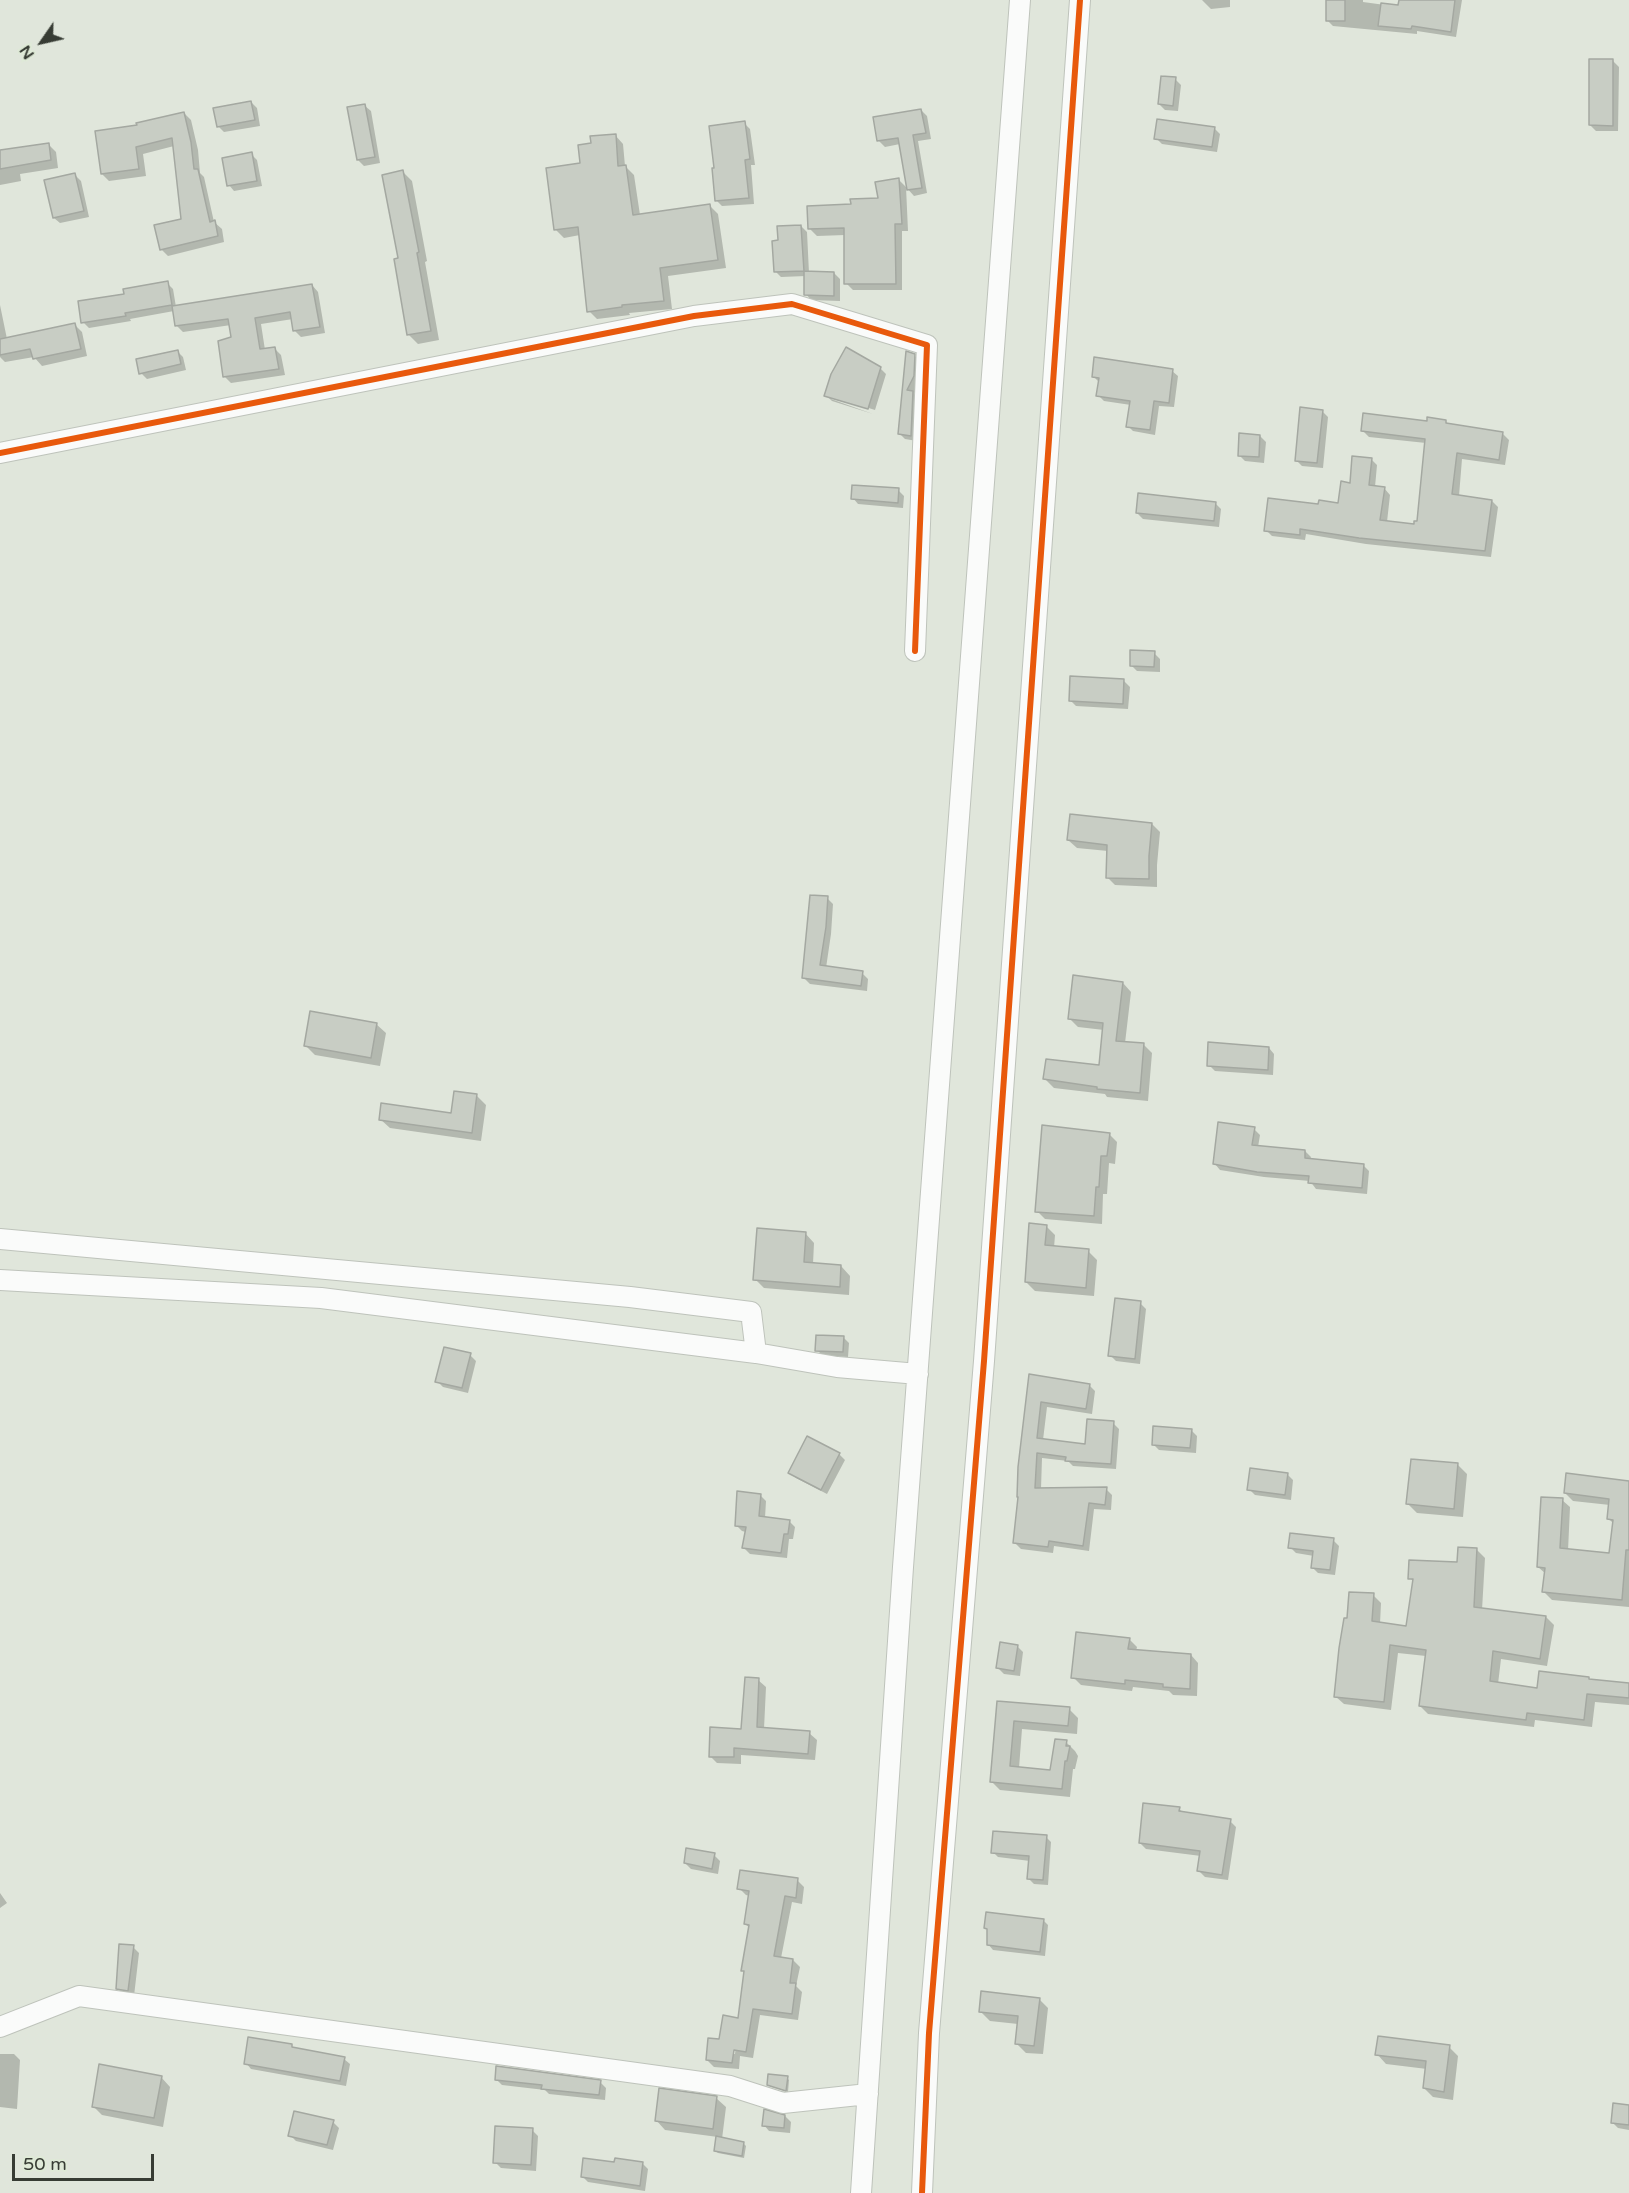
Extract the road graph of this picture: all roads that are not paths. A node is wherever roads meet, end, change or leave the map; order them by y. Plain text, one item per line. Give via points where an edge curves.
1 (1020, 0) edge
2 (1080, 0) edge
3 (0, 453) edge
4 (915, 651) dead end
5 (0, 1239) edge
6 (0, 1280) edge
7 (756, 1353) junction
8 (918, 1374) junction
9 (0, 2027) edge
10 (868, 2094) junction
11 (861, 2193) edge
12 (922, 2193) edge

1 - 8 street
2 - 12 street via 984,1349 929,2033
3 - 4 street via 694,316 792,304 927,345
5 - 7 street via 630,1297 751,1312
6 - 7 street via 321,1298
7 - 8 street via 837,1367
8 - 10 street
9 - 10 street via 79,1996 730,2086 783,2103
10 - 11 street

